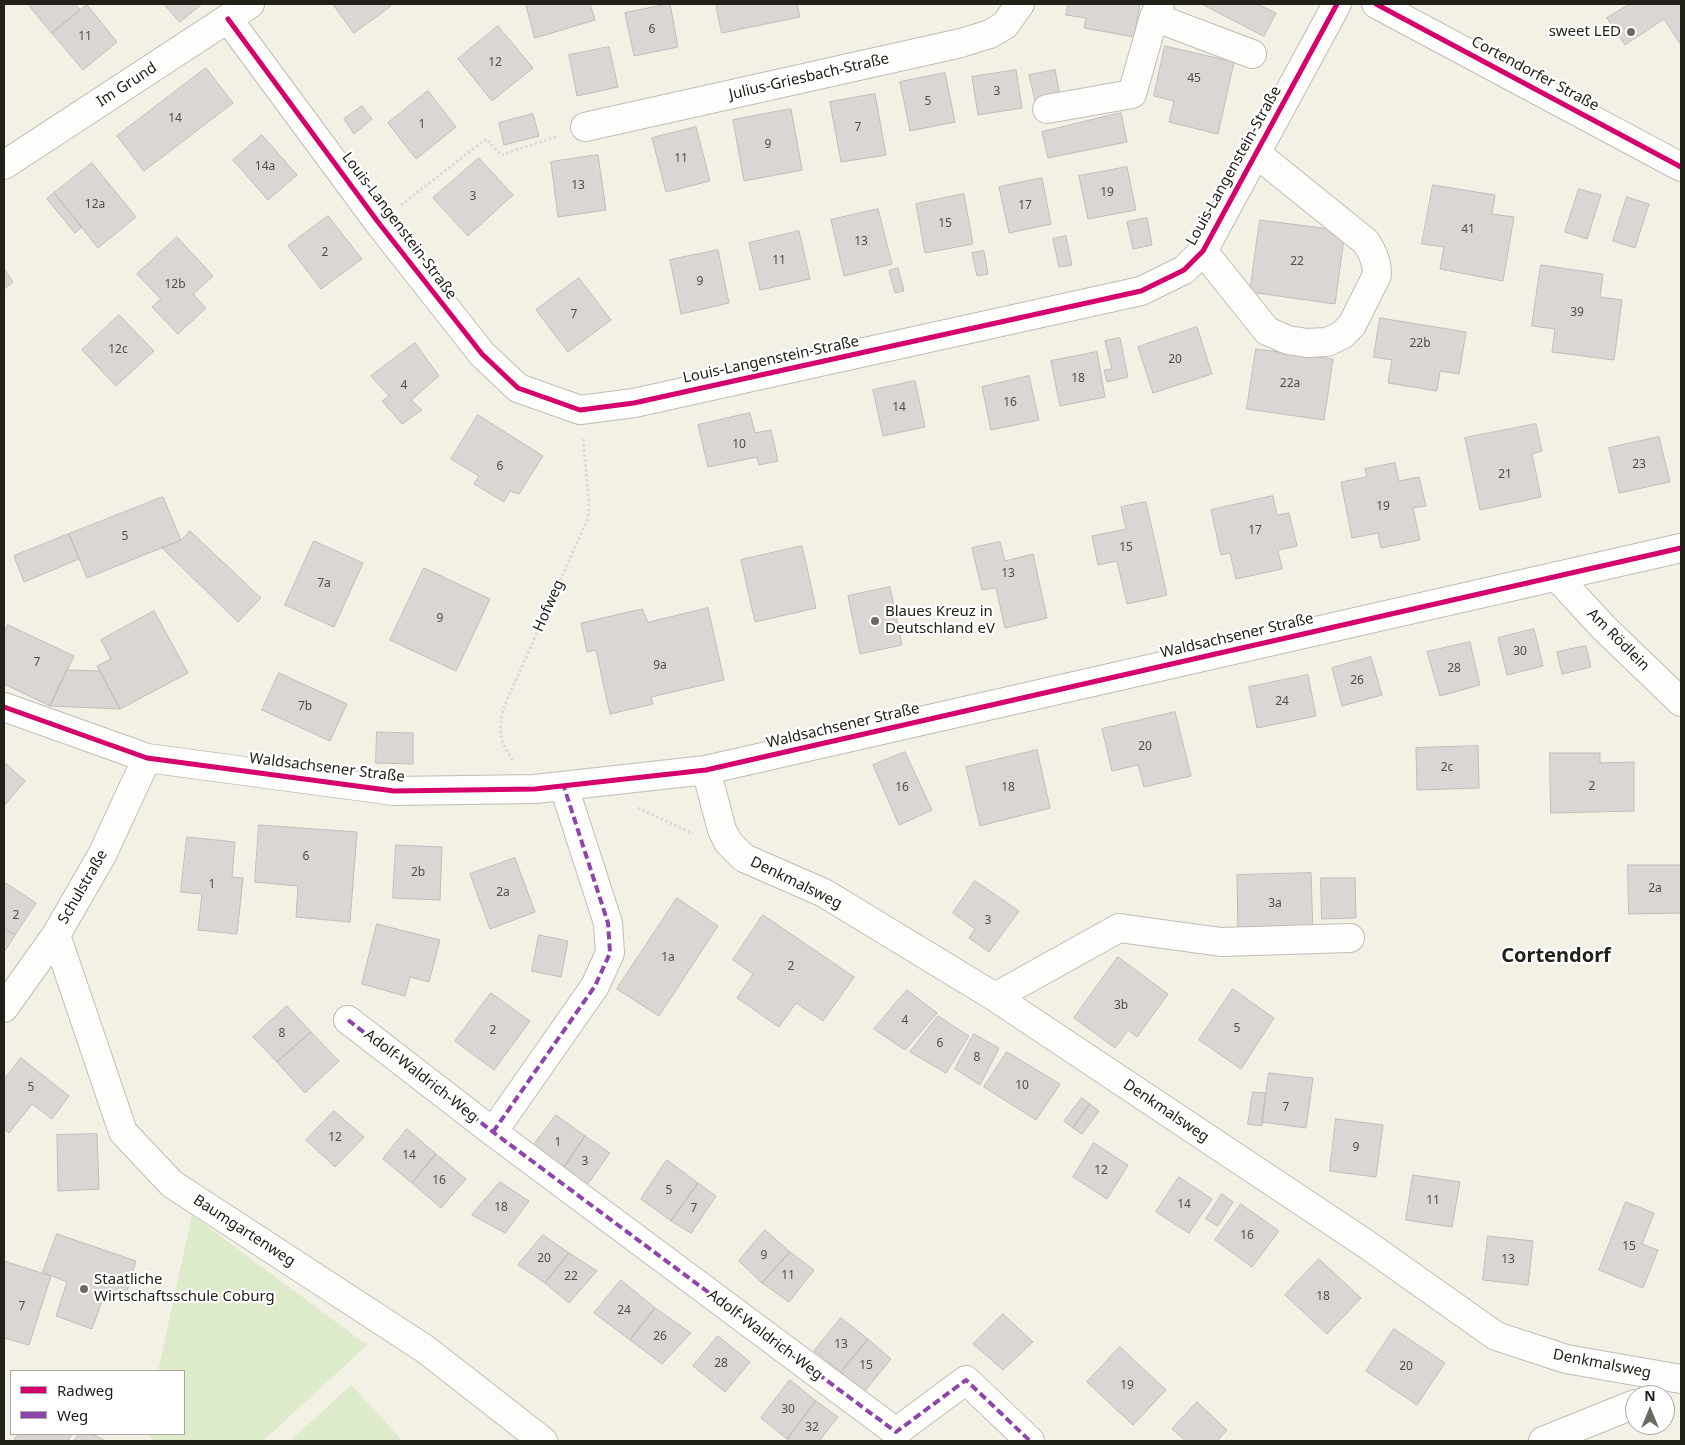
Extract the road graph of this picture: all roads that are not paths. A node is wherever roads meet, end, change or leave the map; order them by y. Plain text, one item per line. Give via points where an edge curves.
1 (250, 4) edge
2 (1020, 4) edge
3 (1337, 4) edge
4 (1376, 4) edge
5 (1157, 11) edge
6 (228, 20) junction
7 (1252, 54) dead end
8 (1047, 109) dead end
9 (586, 128) road end
10 (1256, 154) junction
11 (4, 166) edge
12 (1681, 167) edge
13 (1203, 251) junction
14 (1681, 548) edge
15 (1556, 576) junction
16 (1681, 702) edge
17 (4, 707) edge
18 (147, 758) junction
19 (706, 770) junction
20 (564, 787) junction
21 (56, 935) junction
22 (1350, 938) dead end
23 (995, 997) junction
24 (4, 1008) edge
25 (348, 1020) dead end
26 (493, 1132) junction
27 (1681, 1379) edge
28 (1625, 1408) edge
29 (543, 1441) edge
30 (1030, 1441) edge
31 (1543, 1441) edge

1 - 6 street, Im Grund
2 - 9 street, Julius-Griesbach-Straße via 1005,25 990,34 961,43
3 - 10 street, Louis-Langenstein-Straße
4 - 12 street, Cortendorfer Straße
5 - 7 street
5 - 8 street via 1132,94
6 - 11 street, Im Grund
6 - 13 street, Louis-Langenstein-Straße via 378,222 482,354 518,388 580,410 643,401 1142,291 1184,270
10 - 13 street, Louis-Langenstein-Straße
10 - 13 street via 1366,242 1374,254 1377,275 1352,325 1342,335 1327,342 1288,340 1267,331
14 - 15 street, Waldsachsener Straße
15 - 16 street, Am Rödlein via 1604,628
15 - 19 street, Waldsachsener Straße
17 - 18 street, Waldsachsener Straße
18 - 20 street, Waldsachsener Straße via 394,791
18 - 21 street, Schulstraße via 102,855
19 - 20 street, Waldsachsener Straße
19 - 23 street, Denkmalsweg via 722,830 728,842 744,858 824,893
20 - 26 street, Adolf-Waldrich-Weg via 608,922 610,953 595,986
21 - 24 street, Schulstraße
21 - 29 street, Baumgartenweg via 123,1132 172,1184 425,1350
22 - 23 street via 1221,942 1119,928
23 - 27 street, Denkmalsweg via 1366,1244 1496,1336 1566,1359
25 - 26 street, Adolf-Waldrich-Weg
26 - 30 street, Adolf-Waldrich-Weg via 896,1432 966,1380
28 - 31 street

